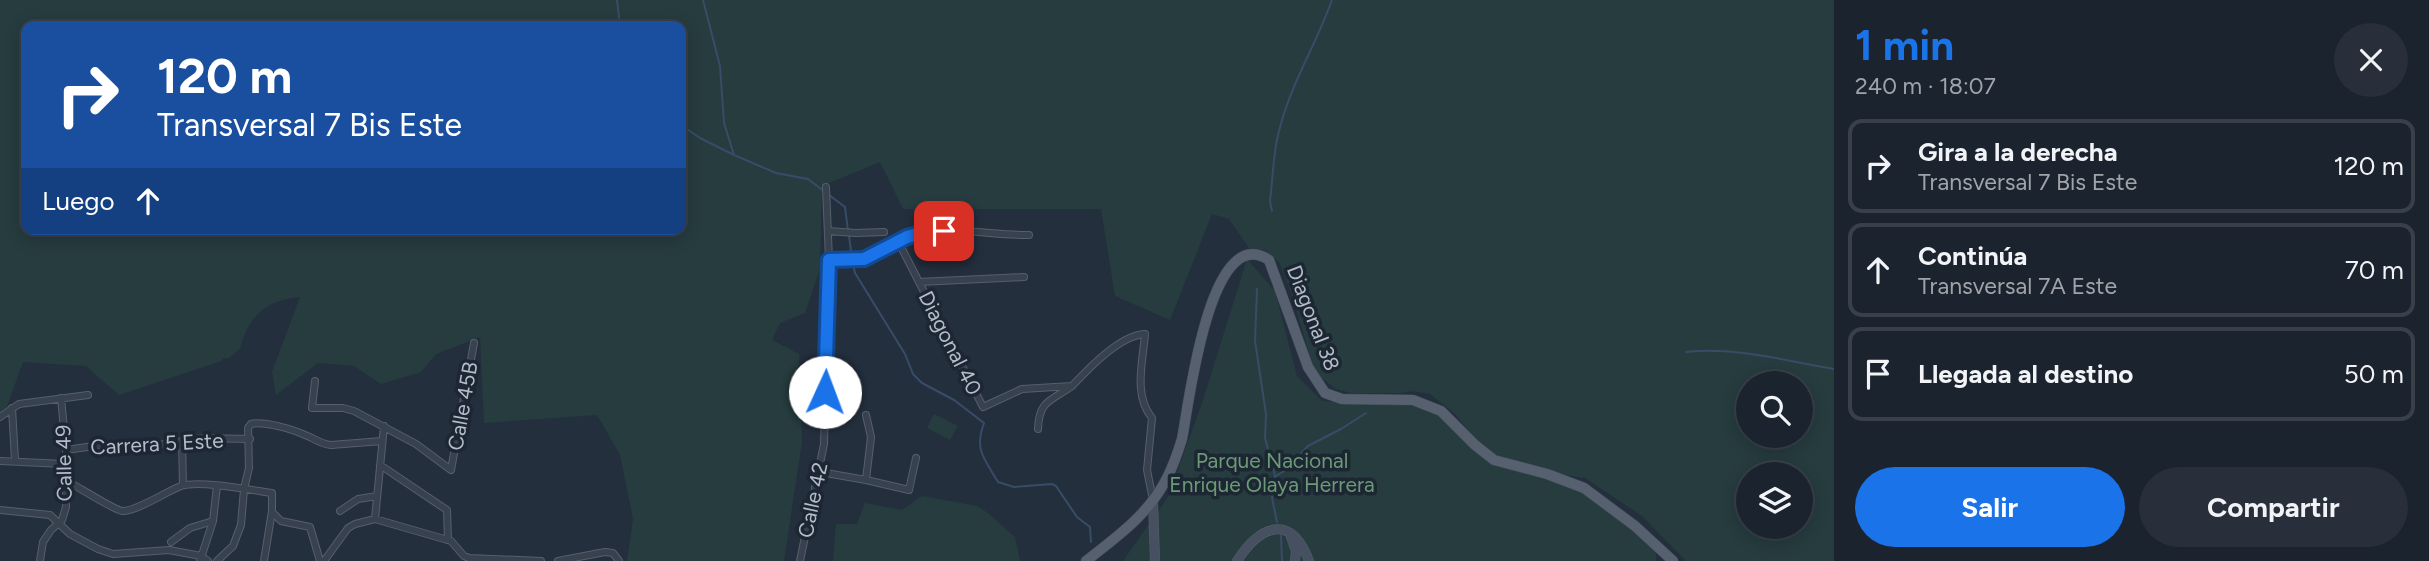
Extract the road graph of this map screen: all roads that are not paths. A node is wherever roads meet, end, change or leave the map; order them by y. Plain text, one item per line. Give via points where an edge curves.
1 (826, 187) dead end
2 (828, 231) junction
3 (884, 232) dead end
4 (1029, 234) dead end
5 (898, 241) junction
6 (829, 260) junction
7 (1024, 277) dead end
8 (919, 282) junction
9 (474, 343) dead end
10 (315, 382) dead end
11 (1072, 386) junction
12 (88, 395) dead end
13 (61, 398) junction
14 (12, 408) junction
15 (866, 415) dead end
16 (0, 417) edge
17 (384, 426) junction
18 (1038, 429) dead end
19 (250, 439) junction
20 (182, 441) junction
21 (382, 441) junction
22 (66, 450) junction
23 (916, 458) dead end
24 (15, 460) junction
25 (0, 461) edge
26 (64, 464) junction
27 (380, 465) junction
28 (820, 472) junction
29 (866, 480) junction
30 (65, 481) junction
31 (183, 485) junction
32 (217, 486) junction
33 (244, 489) junction
34 (377, 495) junction
35 (1153, 501) junction
36 (0, 510) edge
37 (272, 511) junction
38 (340, 511) dead end
39 (375, 519) junction
40 (213, 522) junction
41 (59, 523) junction
42 (1289, 532) junction
43 (448, 540) junction
44 (171, 542) dead end
45 (200, 559) edge
46 (40, 561) edge
47 (208, 561) edge
48 (218, 561) edge
49 (264, 561) edge
50 (322, 561) edge
51 (541, 561) edge
52 (558, 561) edge
53 (619, 561) edge
54 (800, 561) edge
55 (1086, 561) edge
56 (1155, 561) edge
57 (1237, 561) edge
58 (1295, 561) edge
59 (1309, 561) edge
60 (1674, 561) edge

1 - 2 street, Calle 42
2 - 3 street
2 - 6 street, Calle 42
4 - 5 street via 944,231
5 - 6 street via 864,259
5 - 8 street, Diagonal 40
6 - 28 street, Calle 42
7 - 8 street
8 - 11 street, Diagonal 40 via 983,407 1022,389
9 - 17 street, Calle 45B via 452,470
10 - 17 street via 312,408 343,408
11 - 18 street via 1047,401
11 - 35 street via 1123,341 1145,334 1141,385 1152,418 1147,471
12 - 13 street
13 - 14 street
13 - 22 street, Calle 49
14 - 16 street
14 - 24 street
15 - 29 street via 871,437
17 - 21 street
19 - 20 street, Carrera 5 Este
19 - 21 street via 248,428 256,423 322,444
19 - 33 street
20 - 22 street, Carrera 5 Este via 133,449 101,445
20 - 31 street
21 - 27 street
22 - 26 street, Calle 49
23 - 29 street via 909,490
24 - 25 street, Carrera 5 Este
24 - 26 street, Carrera 5 Este
26 - 30 street, Calle 49
27 - 34 street
27 - 43 street via 447,510
28 - 29 street
28 - 54 street, Calle 42
30 - 31 street via 124,512
30 - 41 street, Calle 49 via 66,507
31 - 32 street
32 - 33 street
32 - 40 street
33 - 37 street via 272,493
33 - 48 street via 237,540
34 - 38 street via 358,499
34 - 39 street
35 - 55 main road, Diagonal 38 via 1135,522
35 - 56 street
35 - 60 main road, Diagonal 38 via 1181,441 1209,310 1226,273 1237,261 1258,255 1269,260 1307,368 1325,393 1342,399 1413,400 1441,411 1494,460 1584,488
36 - 41 street via 46,514
37 - 49 street
37 - 50 street via 281,522 310,527
39 - 43 street
39 - 50 street via 355,524
40 - 44 street via 190,528
40 - 45 street
41 - 45 street via 70,534 113,554 169,550
41 - 46 street, Calle 49 via 43,542
42 - 57 street via 1263,532
42 - 58 street
42 - 59 street
43 - 51 street via 469,558
45 - 47 street
52 - 53 street via 605,552

